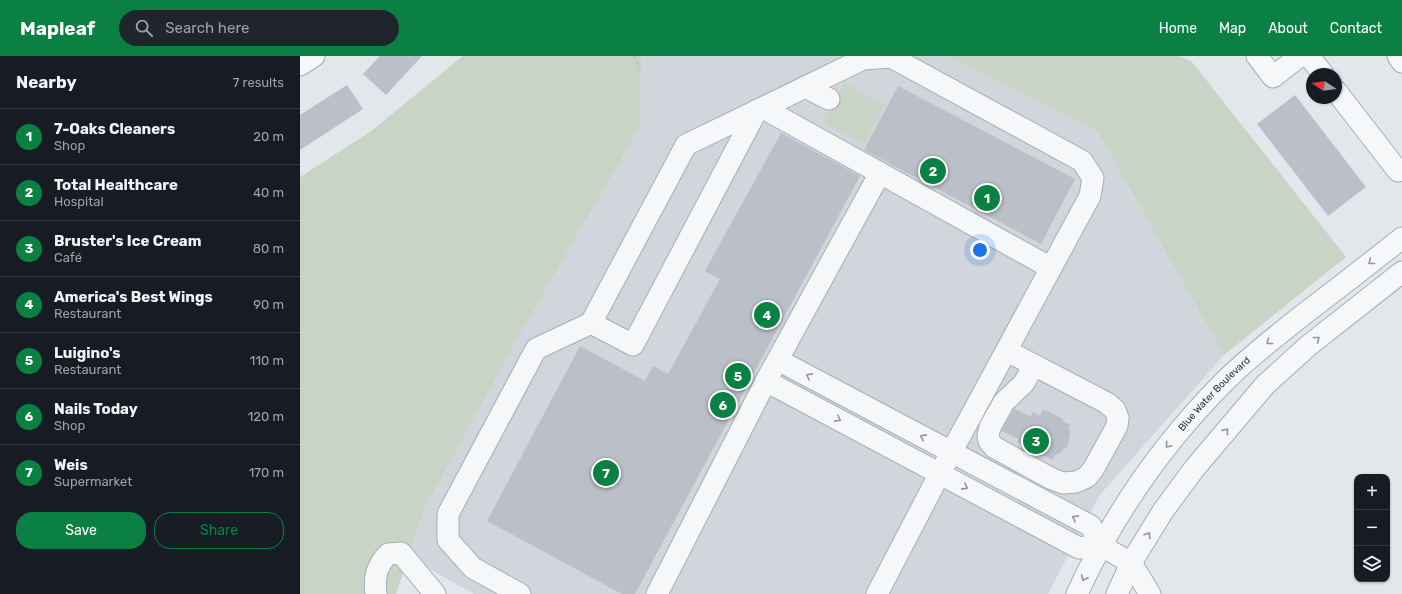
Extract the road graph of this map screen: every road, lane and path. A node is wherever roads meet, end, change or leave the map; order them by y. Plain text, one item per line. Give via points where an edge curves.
1 (314, 56) edge
2 (634, 56) edge
3 (1257, 56) edge
4 (1300, 56) edge
5 (1309, 56) edge
6 (1398, 56) edge
7 (1402, 62) edge
8 (300, 65) edge
9 (1318, 68) edge
10 (640, 69) dead end
11 (806, 87) junction
12 (829, 99) dead end
13 (1342, 99) edge
14 (760, 109) junction
15 (1398, 171) dead end
16 (880, 173) junction
17 (1402, 238) edge
18 (1051, 268) junction
19 (1402, 272) edge
20 (591, 323) junction
21 (1007, 351) junction
22 (778, 360) junction
23 (1034, 365) junction
24 (766, 381) junction
25 (952, 452) junction
26 (940, 474) junction
27 (1100, 545) junction
28 (1131, 563) junction
29 (376, 594) edge
30 (435, 594) edge
31 (520, 594) edge
32 (657, 594) edge
33 (877, 594) edge
34 (1077, 594) edge
35 (1117, 594) edge
36 (1150, 594) edge

1 - 8 street
2 - 10 path
3 - 4 street via 1274,77
5 - 9 street
6 - 7 street
11 - 12 street
11 - 14 street
11 - 18 street via 863,59 891,57 1082,161 1093,178 1090,196
13 - 15 street
14 - 16 street
14 - 20 street via 686,145
14 - 20 street via 632,345
16 - 18 street
16 - 22 street
17 -> 27 street, Blue Water Boulevard via 1225,380 1163,451 1135,489
18 - 21 street
28 -> 19 street via 1163,511 1194,469 1265,385 1308,346
20 - 31 street via 536,348 448,514 448,540 473,568
21 - 23 street
21 - 25 street
22 - 24 street
25 -> 22 street
23 - 23 street via 1024,383 1004,402 990,427 989,441 994,447 1052,479 1063,483 1076,482 1087,477 1094,468 1117,426 1118,418 1115,410 1106,403
24 -> 26 street
24 - 32 street
25 - 26 street
27 -> 25 street via 1091,526
26 -> 27 street via 1079,548
26 - 33 street
27 - 28 street
27 -> 34 street, Blue Water Boulevard
28 - 35 street
28 - 36 street
29 - 30 street via 374,579 381,561 388,554 400,553

